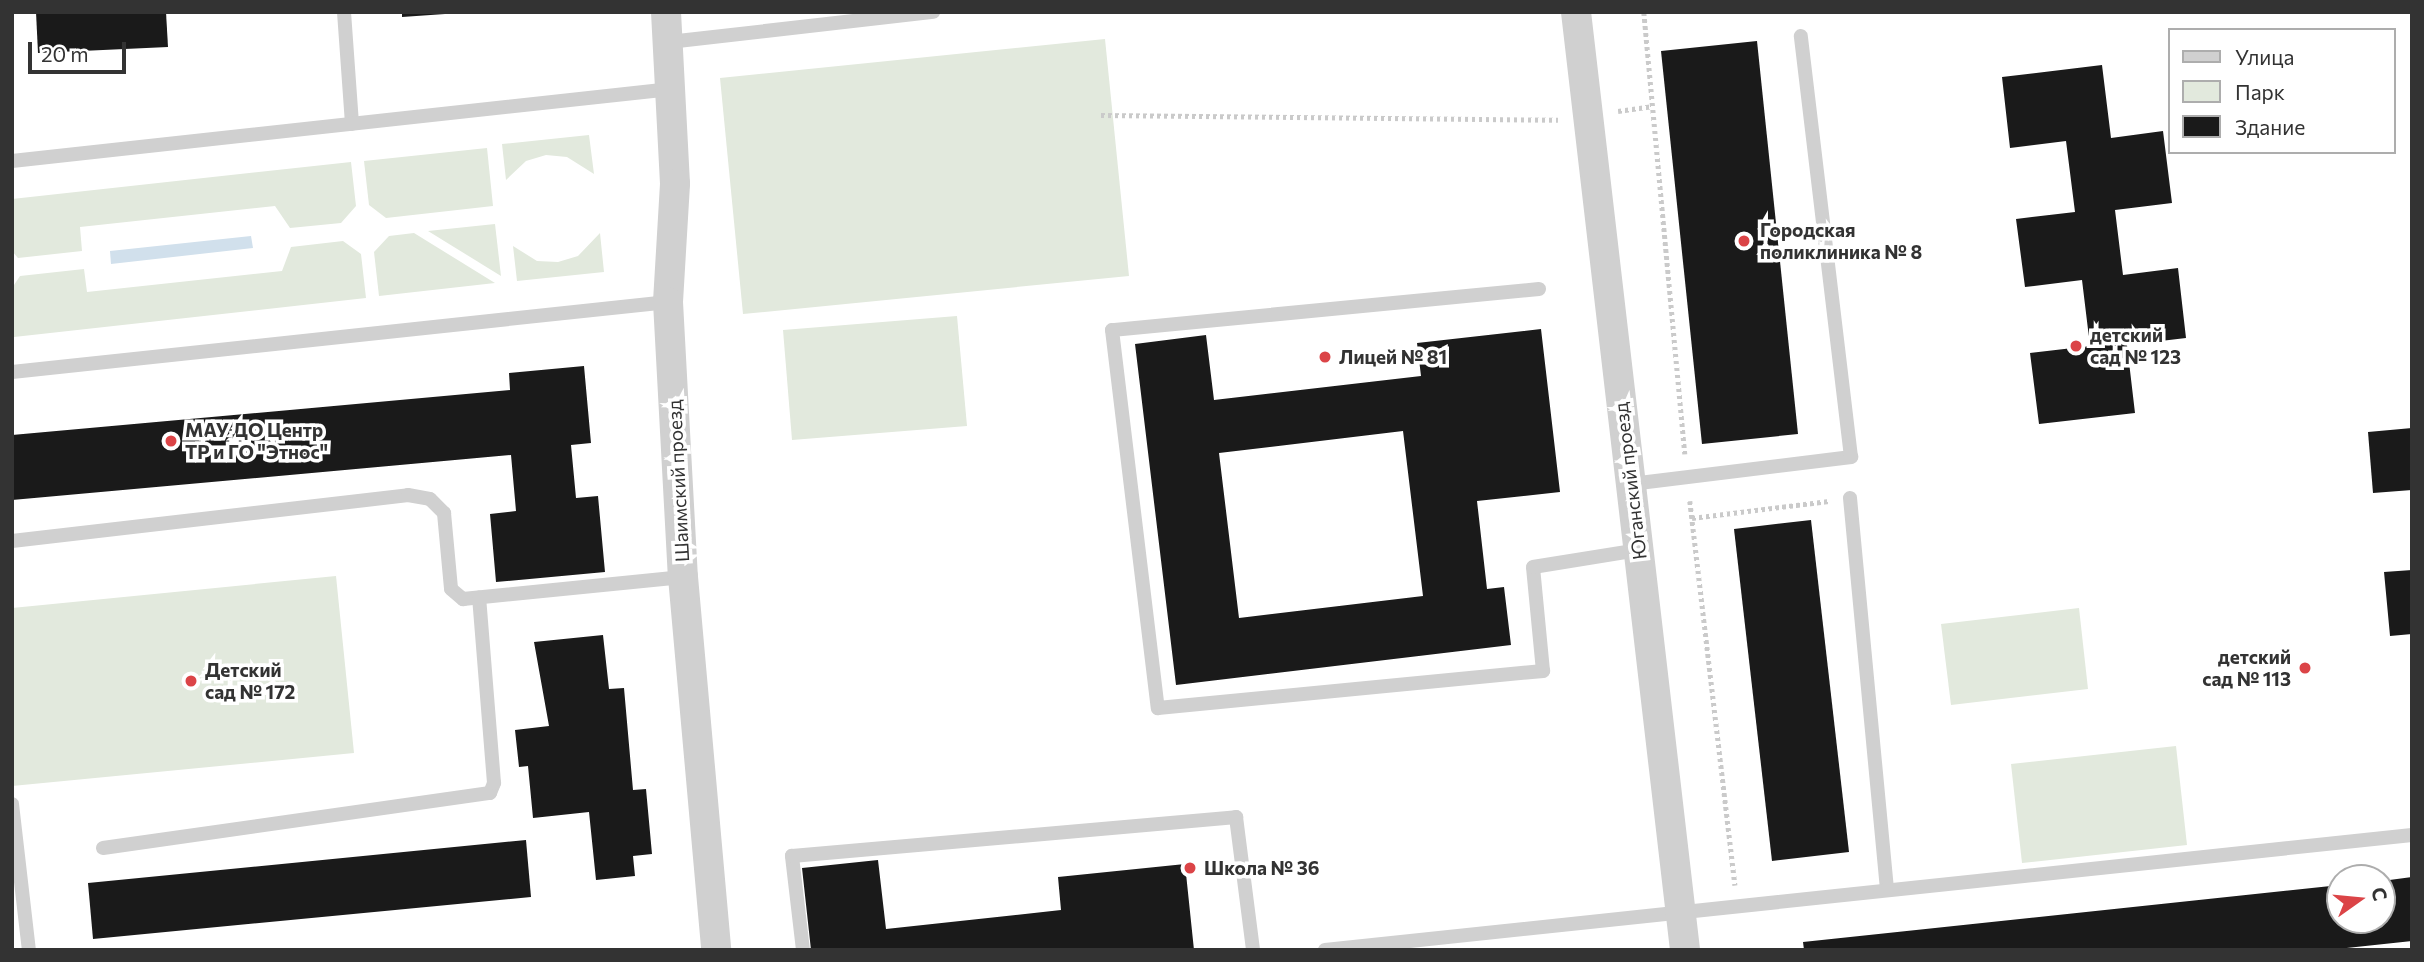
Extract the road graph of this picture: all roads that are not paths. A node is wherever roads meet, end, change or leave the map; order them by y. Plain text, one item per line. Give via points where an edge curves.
1 (344, 12) edge
2 (666, 12) edge
3 (933, 12) edge
4 (1576, 12) edge
5 (1801, 36) dead end
6 (669, 42) junction
7 (671, 89) junction
8 (352, 124) junction
9 (12, 161) edge
10 (1539, 289) dead end
11 (667, 302) junction
12 (12, 372) edge
13 (1631, 484) junction
14 (1850, 498) road end
15 (12, 541) edge
16 (1638, 550) junction
17 (683, 578) junction
18 (479, 598) junction
19 (12, 804) edge
20 (2412, 835) edge
21 (103, 848) dead end
22 (1886, 889) junction
23 (1680, 910) junction
24 (29, 950) edge
25 (716, 950) edge
26 (803, 950) edge
27 (1253, 950) edge
28 (1325, 950) edge
29 (1685, 950) edge

1 - 8 lane
2 - 6 street, Шаимский проезд
3 - 6 lane
4 - 13 street, Юганский проезд
5 - 13 lane via 1851,457
6 - 7 street, Шаимский проезд
7 - 8 lane
7 - 11 street, Шаимский проезд via 674,184
8 - 9 lane
10 - 16 lane via 1112,330 1158,708 1543,671 1533,566
11 - 12 lane
11 - 17 street, Шаимский проезд
13 - 16 street, Юганский проезд
14 - 22 lane
15 - 18 lane via 408,495 430,499 444,513 451,589 463,598
16 - 23 street, Юганский проезд
17 - 18 lane
17 - 25 street, Шаимский проезд
18 - 21 lane via 494,782 490,793
19 - 24 lane
20 - 22 lane
22 - 23 lane
23 - 28 lane
23 - 29 street, Юганский проезд
26 - 27 lane via 792,856 1236,817

